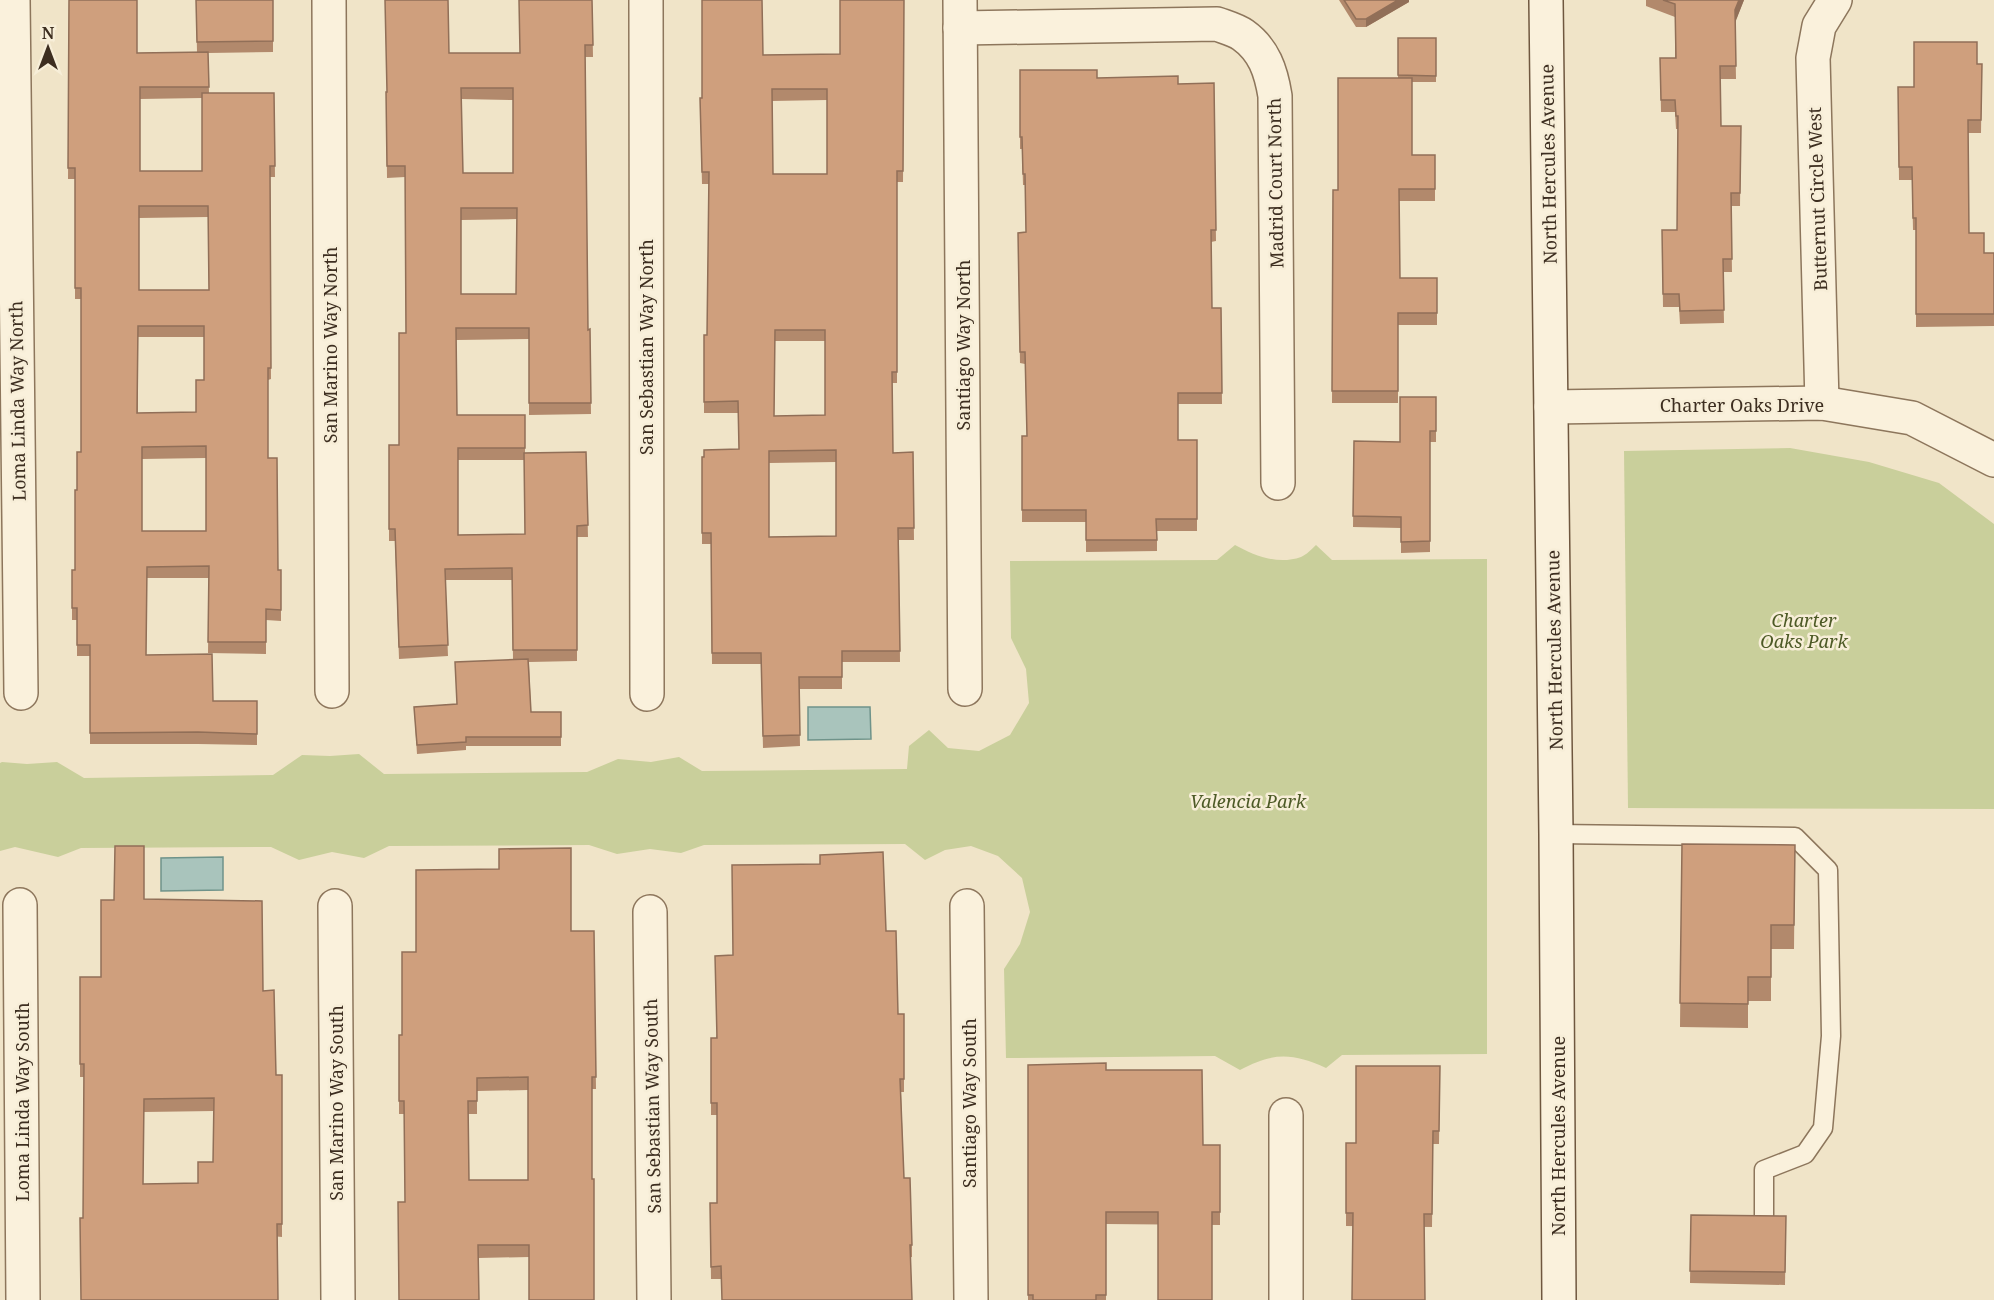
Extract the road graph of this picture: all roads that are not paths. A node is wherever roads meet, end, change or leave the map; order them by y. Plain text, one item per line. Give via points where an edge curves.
1 (329, 0) edge
2 (646, 0) edge
3 (1546, 0) edge
4 (1835, 0) edge
5 (8, 10) edge
6 (960, 14) edge
7 (1822, 403) junction
8 (1551, 408) junction
9 (1994, 460) edge
10 (1278, 483) dead end
11 (965, 689) dead end
12 (332, 691) dead end
13 (21, 693) dead end
14 (647, 694) dead end
15 (1556, 834) junction
16 (20, 905) dead end
17 (335, 906) dead end
18 (967, 906) dead end
19 (650, 912) dead end
20 (1286, 1115) dead end
21 (1764, 1215) edge
22 (23, 1300) edge
23 (338, 1300) edge
24 (654, 1300) edge
25 (971, 1300) edge
26 (1286, 1300) edge
27 (1559, 1300) edge

1 - 12 street, San Marino Way North
2 - 14 street, San Sebastian Way North
3 - 8 street, North Hercules Avenue
4 - 7 street, Butternut Circle West via 1819,26 1813,58
5 - 13 street, Loma Linda Way North
6 - 10 street, Madrid Court North via 1217,24 1242,34 1261,52 1275,96
6 - 11 street, Santiago Way North
7 - 8 street, Charter Oaks Drive
7 - 9 street, Charter Oaks Drive via 1912,418
8 - 15 street, North Hercules Avenue
15 - 21 lane via 1795,837 1828,870 1831,1036 1823,1128 1805,1154 1764,1170
15 - 27 street, North Hercules Avenue
16 - 22 street, Loma Linda Way South
17 - 23 street, San Marino Way South
18 - 25 street, Santiago Way South
19 - 24 street, San Sebastian Way South
20 - 26 street

